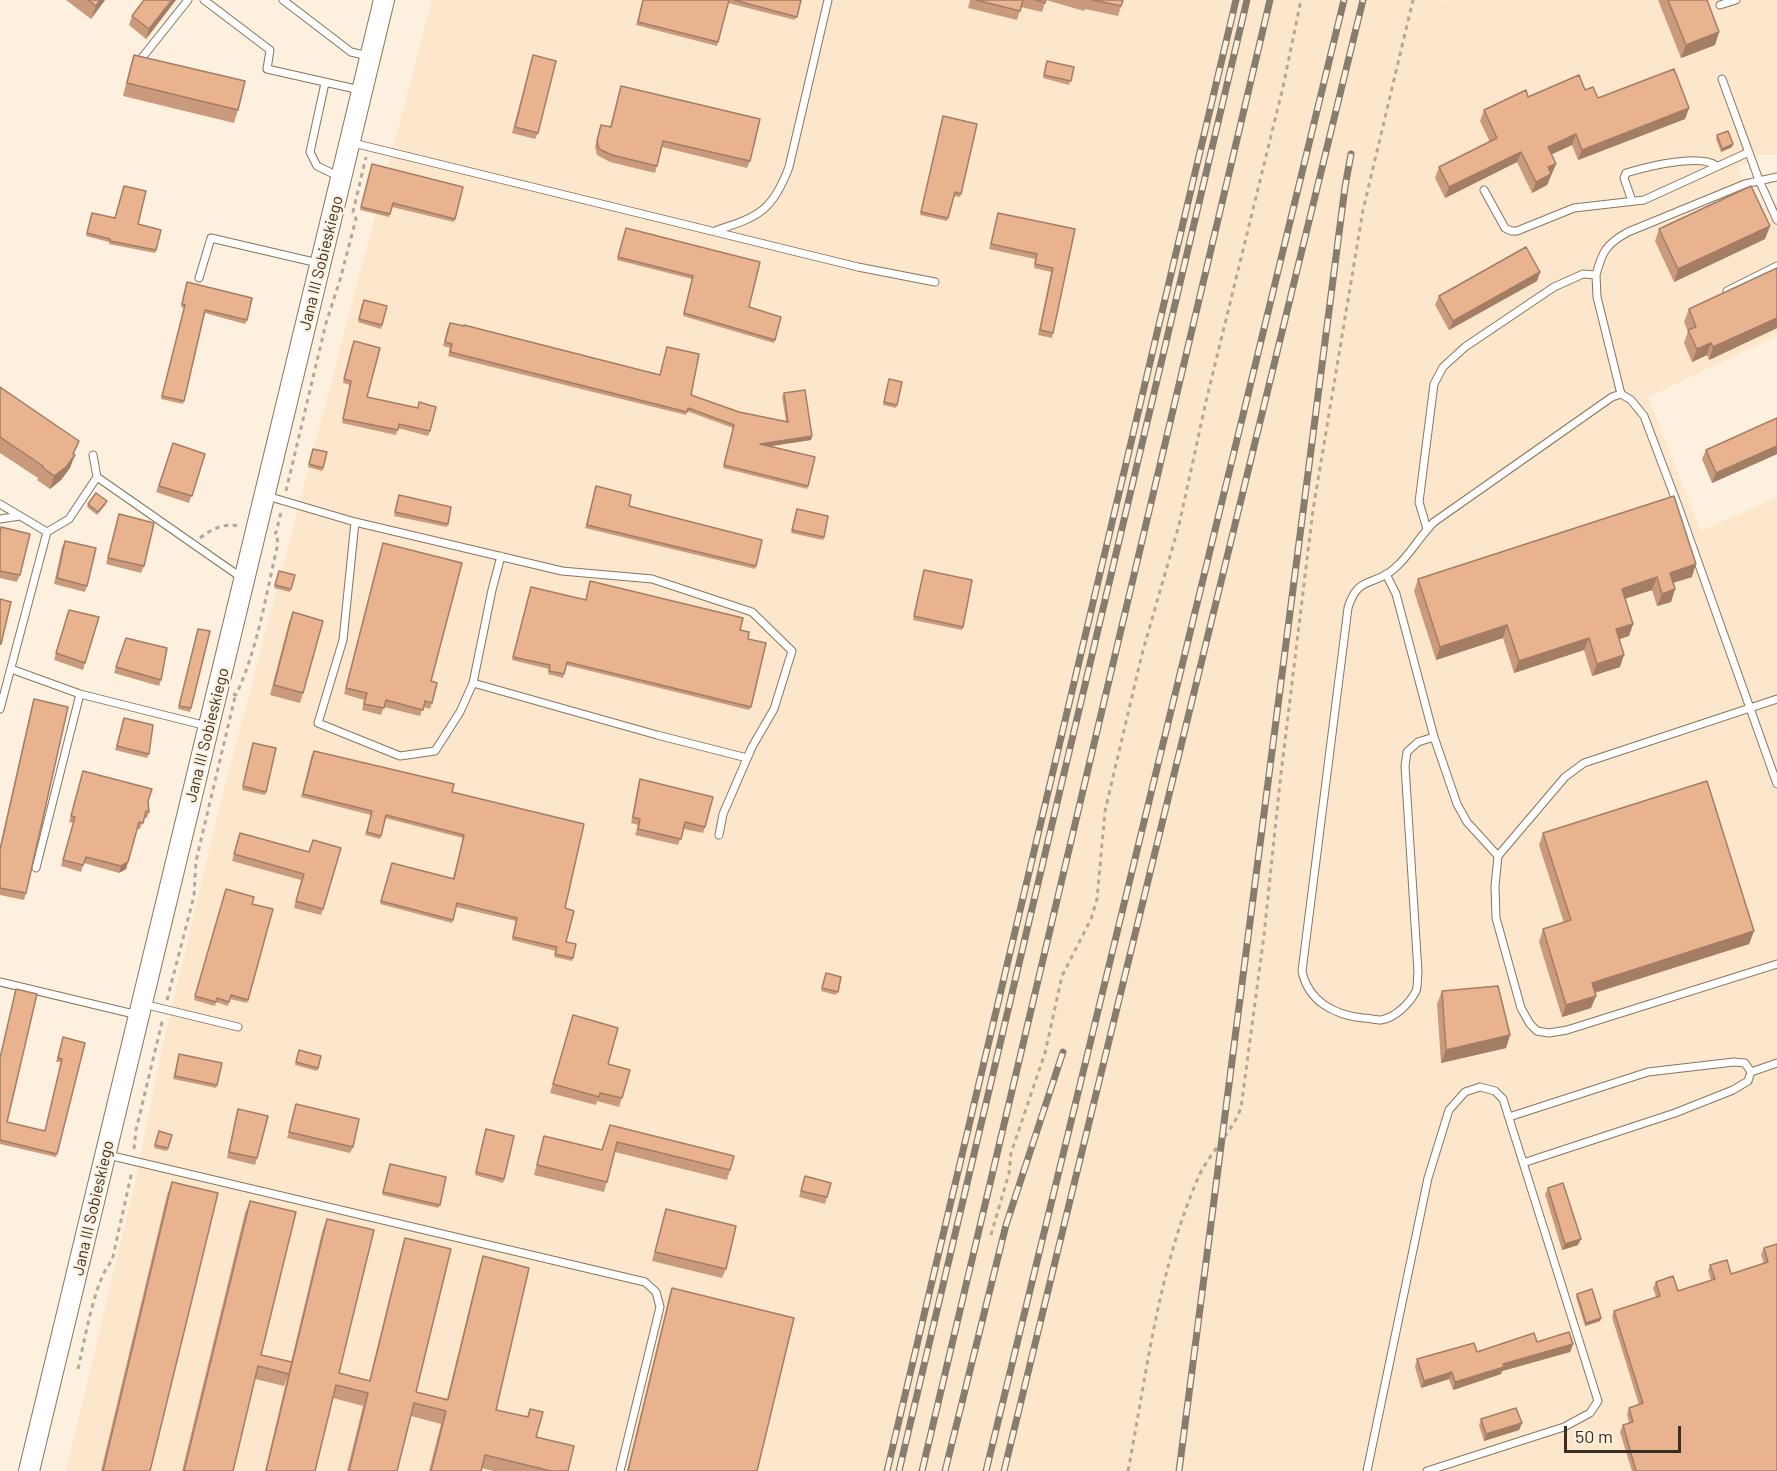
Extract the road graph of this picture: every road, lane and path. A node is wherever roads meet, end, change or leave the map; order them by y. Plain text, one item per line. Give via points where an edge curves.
1 (188, 0) edge
2 (204, 0) edge
3 (283, 0) edge
4 (384, 0) edge
5 (828, 0) edge
6 (1301, 0) edge
7 (1413, 0) edge
8 (1736, 0) edge
9 (1720, 5) dead end
10 (370, 57) junction
11 (141, 59) edge
12 (1722, 79) dead end
13 (325, 83) junction
14 (362, 91) junction
15 (350, 142) junction
16 (1749, 152) junction
17 (1717, 166) junction
18 (342, 177) junction
19 (1777, 177) edge
20 (1759, 180) junction
21 (1484, 190) dead end
22 (1632, 201) junction
23 (1777, 220) edge
24 (715, 231) junction
25 (320, 263) junction
26 (1777, 266) edge
27 (1596, 275) junction
28 (199, 278) dead end
29 (935, 282) dead end
30 (1727, 291) edge
31 (1621, 394) junction
32 (93, 455) dead end
33 (97, 477) junction
34 (264, 496) junction
35 (0, 504) edge
36 (20, 516) junction
37 (0, 519) edge
38 (355, 522) junction
39 (1427, 529) junction
40 (47, 532) junction
41 (501, 556) junction
42 (1386, 574) junction
43 (244, 579) junction
44 (11, 669) junction
45 (473, 683) junction
46 (80, 694) junction
47 (236, 695) dead end
48 (1777, 699) edge
49 (1749, 708) junction
50 (0, 710) edge
51 (209, 726) junction
52 (1434, 737) junction
53 (747, 758) junction
54 (1777, 784) edge
55 (719, 835) dead end
56 (1498, 856) junction
57 (36, 868) edge
58 (1777, 964) edge
59 (0, 982) edge
60 (139, 1009) junction
61 (165, 1009) junction
62 (238, 1027) dead end
63 (1777, 1063) edge
64 (1751, 1072) junction
65 (1509, 1117) junction
66 (106, 1154) junction
67 (132, 1160) junction
68 (1523, 1163) junction
69 (991, 1235) dead end
70 (78, 1369) dead end
71 (29, 1471) edge
72 (620, 1471) edge
73 (1128, 1471) edge
74 (1367, 1471) edge
75 (1427, 1471) edge

1 - 11 lane
2 - 13 lane via 270,50 267,69
3 - 10 lane via 351,51
4 - 10 main road, Jana III Sobieskiego
5 - 24 lane via 781,189 765,210
6 - 69 path via 1179,525 1142,654 1105,812 1097,899 1062,976 1045,1053 1011,1153
7 - 73 path via 1364,210 1313,510 1241,1108 1236,1123 1199,1176 1173,1244 1159,1298
8 - 9 lane
10 - 14 main road, Jana III Sobieskiego
12 - 16 lane
13 - 14 lane
13 - 18 lane via 310,152 317,165
14 - 15 main road, Jana III Sobieskiego
15 - 18 main road, Jana III Sobieskiego
15 - 24 lane
16 - 17 lane
16 - 20 lane
17 - 22 lane via 1644,200
17 - 22 lane via 1711,162 1678,162 1626,173 1624,178
18 - 25 main road, Jana III Sobieskiego
19 - 20 lane
20 - 23 lane
20 - 27 lane via 1628,232 1611,242 1601,256
21 - 22 lane via 1505,228 1511,231 1574,208
24 - 29 lane
25 - 28 lane via 211,238
25 - 34 main road, Jana III Sobieskiego
26 - 30 lane
27 - 31 lane via 1597,297
27 - 39 lane via 1583,274 1554,287 1465,347 1443,367 1434,384 1419,502
31 - 39 lane
31 - 49 lane via 1644,416
32 - 33 lane
33 - 40 lane via 69,519
33 - 43 lane
34 - 38 lane
34 - 43 main road, Jana III Sobieskiego
35 - 36 lane
36 - 37 lane
36 - 40 lane
38 - 41 lane
38 - 45 lane via 343,640 318,723 400,756 435,751
39 - 42 lane via 1404,559
40 - 44 lane
41 - 45 lane
41 - 53 lane via 562,571 652,579 752,612 792,651 774,709
42 - 52 lane via 1396,594
42 - 52 lane via 1362,584 1352,595 1348,608 1302,971 1317,999 1331,1011 1381,1020 1394,1015 1417,989 1405,766 1407,752 1418,742
43 - 51 main road, Jana III Sobieskiego
44 - 46 lane
44 - 50 lane
45 - 53 lane
46 - 51 lane
46 - 57 lane
47 - 61 path via 196,861 194,896
48 - 49 lane
49 - 54 lane
49 - 56 lane via 1584,763 1565,777
51 - 60 main road, Jana III Sobieskiego
52 - 56 lane via 1467,822
53 - 55 lane via 723,814
56 - 58 lane via 1496,918 1521,1008 1537,1031 1567,1030
59 - 60 lane
60 - 61 lane
60 - 66 main road, Jana III Sobieskiego
61 - 62 lane
61 - 67 path
63 - 64 lane
64 - 65 lane via 1745,1063 1734,1062 1648,1072
64 - 68 lane via 1748,1081 1734,1090
65 - 68 lane
65 - 74 lane via 1495,1090 1480,1087 1465,1092 1449,1110 1428,1178
66 - 67 lane
66 - 71 main road, Jana III Sobieskiego
67 - 70 path via 112,1261 105,1267
67 - 72 lane via 645,1282 656,1292 660,1307
68 - 75 lane via 1598,1401 1590,1413 1564,1427

